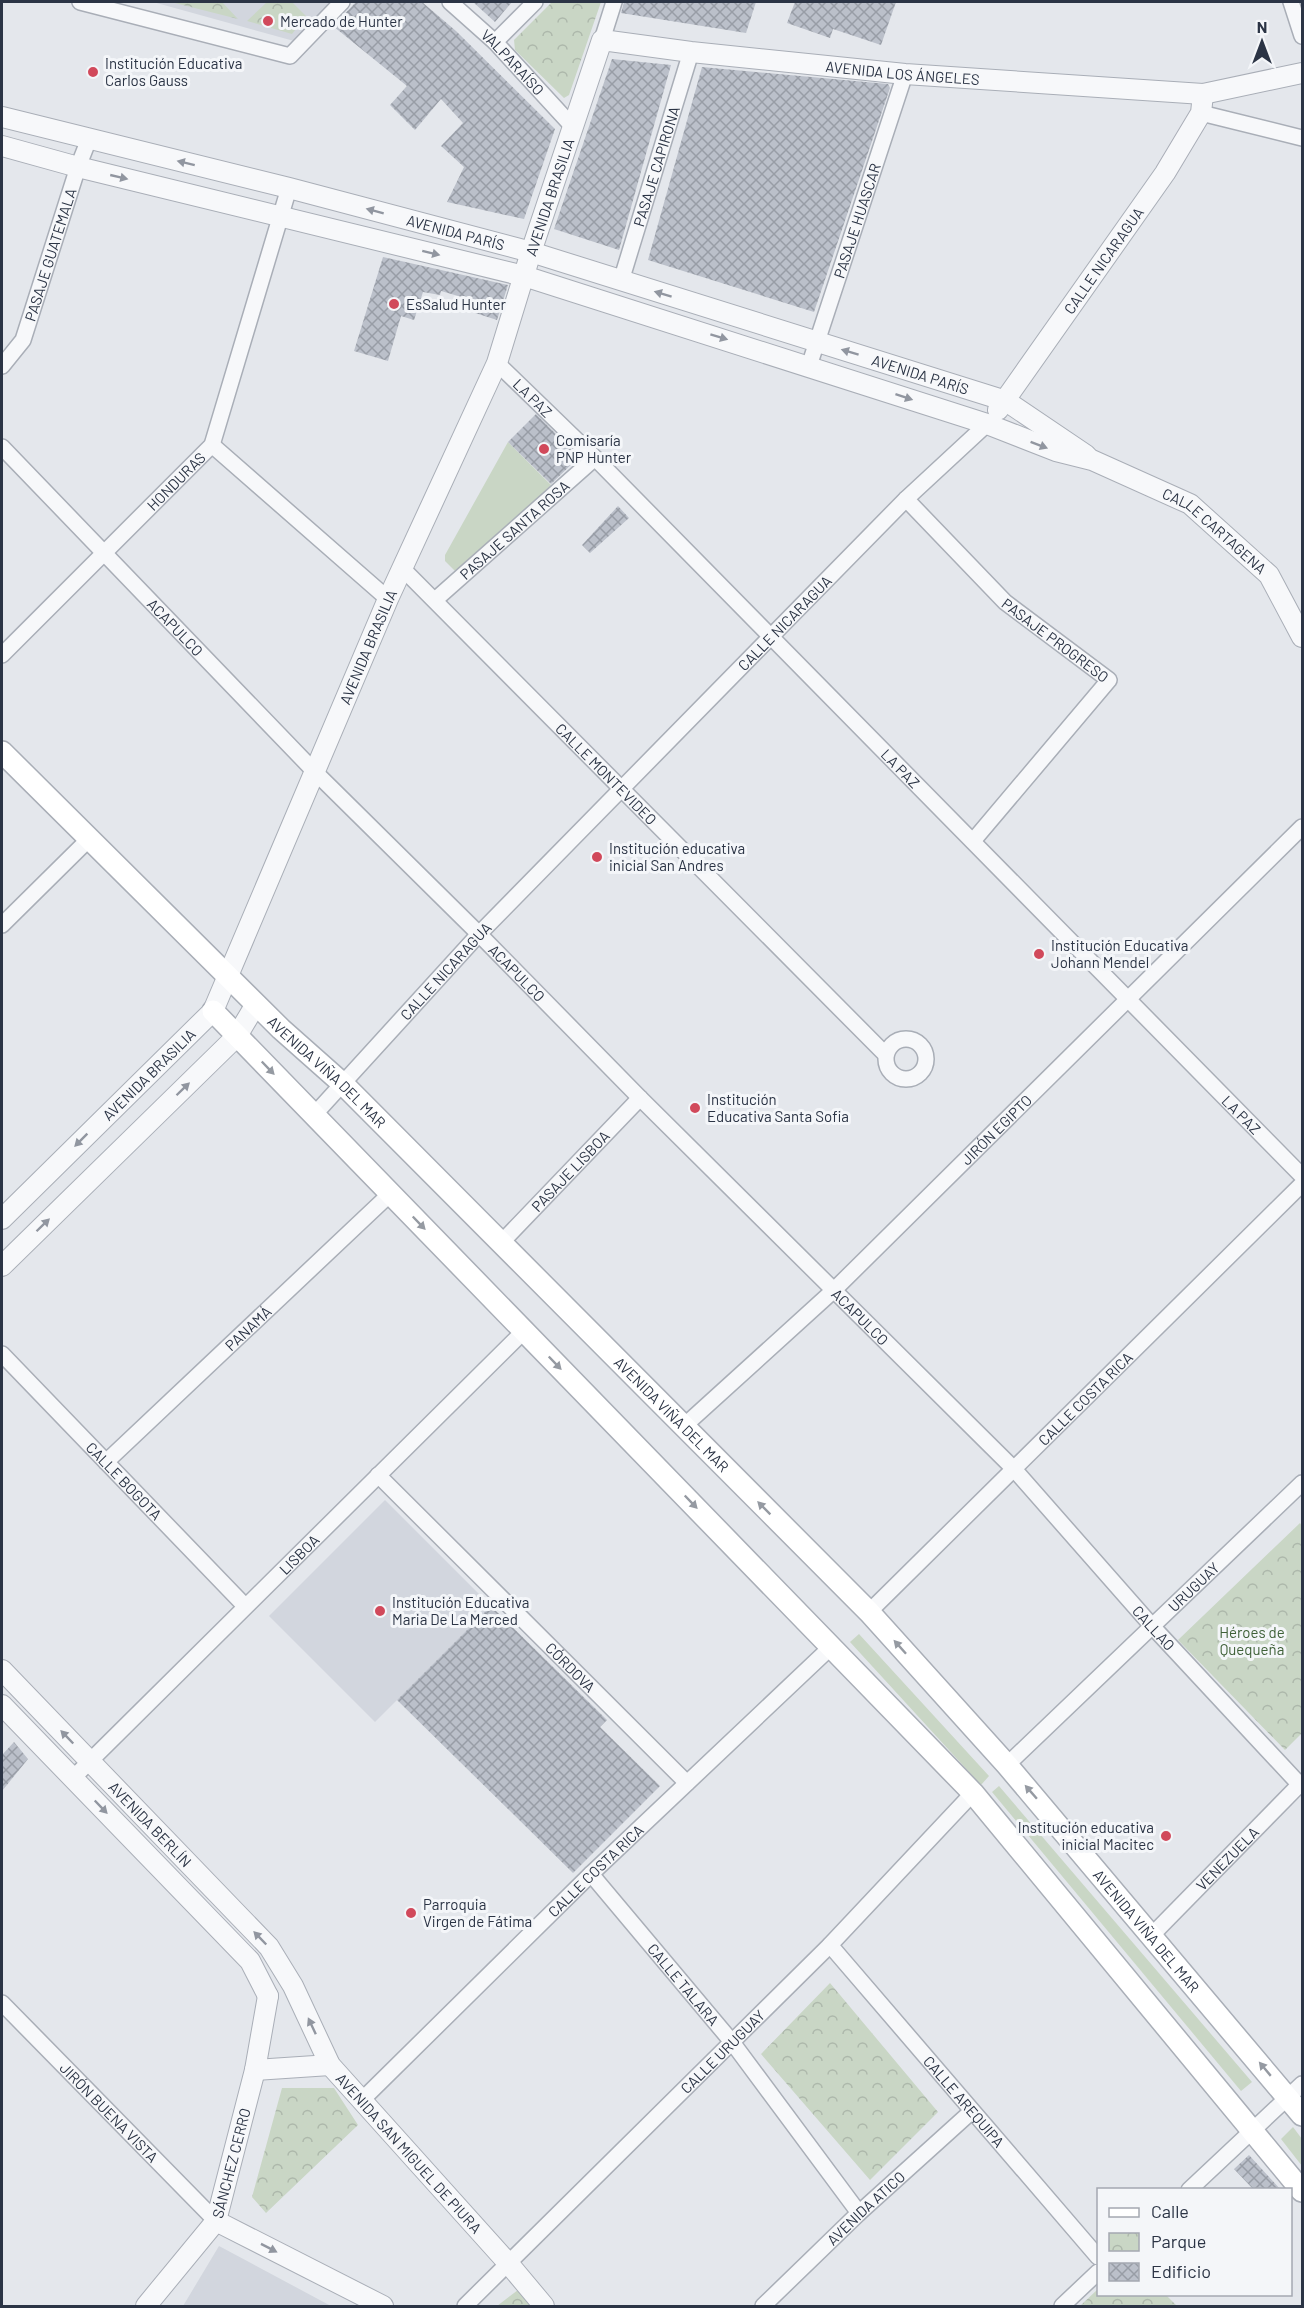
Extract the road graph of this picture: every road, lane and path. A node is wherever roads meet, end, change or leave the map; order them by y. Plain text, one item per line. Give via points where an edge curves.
1 (80, 2) edge
2 (342, 2) edge
3 (450, 2) edge
4 (535, 2) edge
5 (614, 2) edge
6 (1291, 2) edge
7 (117, 6) edge
8 (1302, 36) edge
9 (602, 40) junction
10 (495, 42) junction
11 (691, 52) junction
12 (1302, 73) edge
13 (905, 74) junction
14 (1202, 104) junction
15 (2, 117) edge
16 (573, 127) junction
17 (1302, 138) edge
18 (89, 139) junction
19 (2, 146) edge
20 (78, 167) junction
21 (289, 188) junction
22 (281, 216) junction
23 (531, 252) junction
24 (524, 276) junction
25 (621, 281) junction
26 (817, 342) junction
27 (496, 363) junction
28 (2, 366) edge
29 (809, 366) junction
30 (1006, 401) junction
31 (987, 424) junction
32 (212, 445) junction
33 (2, 447) edge
34 (595, 458) junction
35 (1092, 460) junction
36 (906, 499) junction
37 (105, 553) junction
38 (402, 568) junction
39 (388, 599) junction
40 (435, 600) junction
41 (772, 637) junction
42 (1302, 637) edge
43 (2, 656) edge
44 (2, 752) edge
45 (315, 772) junction
46 (624, 789) junction
47 (1302, 827) edge
48 (89, 839) junction
49 (972, 841) junction
50 (2, 925) edge
51 (480, 934) junction
52 (228, 975) junction
53 (1128, 998) junction
54 (256, 1004) junction
55 (213, 1011) junction
56 (237, 1036) junction
57 (886, 1055) dead end
58 (343, 1084) junction
59 (640, 1098) junction
60 (314, 1115) junction
61 (1302, 1176) edge
62 (1302, 1184) edge
63 (390, 1194) junction
64 (2, 1219) edge
65 (501, 1243) junction
66 (2, 1266) edge
67 (834, 1290) junction
68 (524, 1331) junction
69 (2, 1354) edge
70 (683, 1427) junction
71 (106, 1462) junction
72 (1013, 1468) junction
73 (378, 1475) junction
74 (1302, 1483) edge
75 (245, 1606) junction
76 (869, 1612) junction
77 (1152, 1626) junction
78 (832, 1646) junction
79 (2, 1670) edge
80 (2, 1705) edge
81 (89, 1761) junction
82 (1007, 1765) junction
83 (73, 1778) junction
84 (687, 1783) junction
85 (1301, 1783) edge
86 (974, 1793) junction
87 (591, 1874) junction
88 (1153, 1934) junction
89 (830, 1945) junction
90 (293, 1986) junction
91 (268, 1996) junction
92 (2, 2003) edge
93 (732, 2042) junction
94 (330, 2065) junction
95 (255, 2070) junction
96 (1296, 2091) edge
97 (363, 2099) junction
98 (972, 2110) junction
99 (1302, 2115) edge
100 (1252, 2131) junction
101 (1191, 2188) edge
102 (1302, 2191) edge
103 (859, 2213) junction
104 (216, 2222) junction
105 (1097, 2256) edge
106 (508, 2263) junction
107 (1097, 2273) edge
108 (146, 2307) edge
109 (383, 2307) edge
110 (465, 2307) edge
111 (544, 2307) edge
112 (763, 2307) edge
113 (1062, 2307) edge

1 - 7 street
2 - 7 street via 290,56
3 - 10 street, VALPARAÍSO
4 - 10 street
5 - 9 street, AVENIDA BRASILIA
6 - 8 street
9 - 11 street, AVENIDA LOS ÁNGELES
9 - 16 street, AVENIDA BRASILIA
10 - 16 street, VALPARAÍSO
11 - 13 street, AVENIDA LOS ÁNGELES
11 - 25 street, PASAJE CAPIRONA
12 - 14 street
13 - 14 street, AVENIDA LOS ÁNGELES
13 - 26 street, PASAJE HUASCAR
14 - 17 street, AVENIDA LOS ÁNGELES
14 - 30 street, CALLE NICARAGUA via 1165,173
15 - 18 street, AVENIDA PARÍS
16 - 23 street, AVENIDA BRASILIA
18 - 20 street, PASAJE GUATEMALA
21 -> 18 street, AVENIDA PARÍS
19 - 20 street, AVENIDA PARÍS
20 -> 22 street, AVENIDA PARÍS
20 - 28 street, PASAJE GUATEMALA via 23,340
21 - 22 street, HONDURAS
23 -> 21 street, AVENIDA PARÍS
22 -> 24 street, AVENIDA PARÍS
22 - 32 street, HONDURAS
23 - 24 street, AVENIDA BRASILIA
23 - 25 street, AVENIDA PARÍS
24 - 27 street, AVENIDA BRASILIA
24 -> 29 street, AVENIDA PARÍS
26 -> 25 street, AVENIDA PARÍS
26 - 29 street, PASAJE HUASCAR
30 -> 26 street, AVENIDA PARÍS
27 - 34 street, LA PAZ
27 - 38 street, AVENIDA BRASILIA
29 -> 31 street, AVENIDA PARÍS
30 - 31 street, CALLE NICARAGUA
30 - 35 street, CALLE CARTAGENA
31 -> 35 street, CALLE CARTAGENA via 1056,451
31 - 36 street, CALLE NICARAGUA
32 - 37 street, HONDURAS
32 - 39 street
33 - 37 street, ACAPULCO
34 - 40 street, PASAJE SANTA ROSA
34 - 41 street, LA PAZ
35 - 42 street, CALLE CARTAGENA via 1190,504 1269,575
36 - 41 street, CALLE NICARAGUA
36 - 49 street, PASAJE PROGRESO via 1005,602 1109,680
37 - 43 street, HONDURAS
37 - 45 street, ACAPULCO
38 - 39 street, AVENIDA BRASILIA
38 - 40 street, CALLE MONTEVIDEO
39 - 45 street, AVENIDA BRASILIA
40 - 46 street, CALLE MONTEVIDEO
41 - 46 street, CALLE NICARAGUA
41 - 49 street, LA PAZ
44 - 48 main road, AVENIDA VIÑA DEL MAR
45 - 51 street, ACAPULCO
45 - 52 street, AVENIDA BRASILIA
46 - 51 street, CALLE NICARAGUA
46 - 57 street, CALLE MONTEVIDEO
47 - 53 street, JIRÓN EGIPTO
48 - 50 street
48 - 52 main road, AVENIDA VIÑA DEL MAR
49 - 53 street, LA PAZ
51 - 58 street, CALLE NICARAGUA
51 - 59 street, ACAPULCO
52 - 54 main road, AVENIDA VIÑA DEL MAR
52 - 55 street, AVENIDA BRASILIA
53 - 61 street, LA PAZ
53 - 67 street, JIRÓN EGIPTO
54 - 56 street
54 - 58 main road, AVENIDA VIÑA DEL MAR
55 - 56 main road
55 -> 64 street, AVENIDA BRASILIA
56 -> 60 main road
66 -> 56 street
58 - 60 street, CALLE NICARAGUA
58 - 65 main road, AVENIDA VIÑA DEL MAR
59 - 65 street, PASAJE LISBOA
59 - 67 street, ACAPULCO
60 - 63 main road
62 - 72 street, CALLE COSTA RICA
63 -> 68 main road
63 - 71 street, PANAMÁ
65 - 70 main road, AVENIDA VIÑA DEL MAR
67 - 70 street, JIRÓN EGIPTO
67 - 72 street, ACAPULCO
68 - 73 street, LISBOA
68 -> 78 main road
69 - 71 street, CALLE BOGOTA
76 -> 70 main road, AVENIDA VIÑA DEL MAR
71 - 75 street, CALLE BOGOTA
72 - 76 street, CALLE COSTA RICA
72 - 77 street, CALLAO
73 - 75 street, LISBOA
73 - 84 street, CÓRDOVA
74 - 77 street, URUGUAY
75 - 81 street, LISBOA
82 -> 76 main road, AVENIDA VIÑA DEL MAR
77 - 82 street, URUGUAY
77 - 85 street, CALLAO
78 - 84 street, CALLE COSTA RICA
78 - 86 main road
81 -> 79 street, AVENIDA BERLÍN
80 - 83 street, AVENIDA BERLÍN
81 - 83 street, LISBOA
90 -> 81 street, AVENIDA BERLÍN via 269,1947
88 -> 82 main road, AVENIDA VIÑA DEL MAR
83 -> 91 street, AVENIDA BERLÍN via 250,1961
84 - 87 street, CALLE COSTA RICA
85 - 88 street, VENEZUELA
86 - 89 street, CALLE URUGUAY
86 - 100 main road
87 - 93 street, CALLE TALARA
87 - 97 street, CALLE COSTA RICA
96 -> 88 main road, AVENIDA VIÑA DEL MAR
89 - 93 street, CALLE URUGUAY
89 - 98 street, CALLE AREQUIPA
90 - 91 street
94 -> 90 street, AVENIDA SAN MIGUEL DE PIURA
91 - 95 street, SÁNCHEZ CERRO
92 - 104 street, JIRÓN BUENA VISTA
93 - 103 street, CALLE TALARA
93 - 106 street, CALLE URUGUAY
94 - 95 street
94 - 97 street, AVENIDA SAN MIGUEL DE PIURA
95 - 104 street, SÁNCHEZ CERRO
96 - 99 main road, AVENIDA VIÑA DEL MAR
96 - 100 street
97 - 106 street, AVENIDA SAN MIGUEL DE PIURA
98 - 103 street, AVENIDA ATICO
98 - 105 street, CALLE AREQUIPA
100 - 101 street
100 - 102 main road
103 - 112 street, AVENIDA ATICO
104 - 108 street, SÁNCHEZ CERRO
104 -> 109 street
106 - 110 street, CALLE URUGUAY
106 - 111 street, AVENIDA SAN MIGUEL DE PIURA
107 - 113 street

